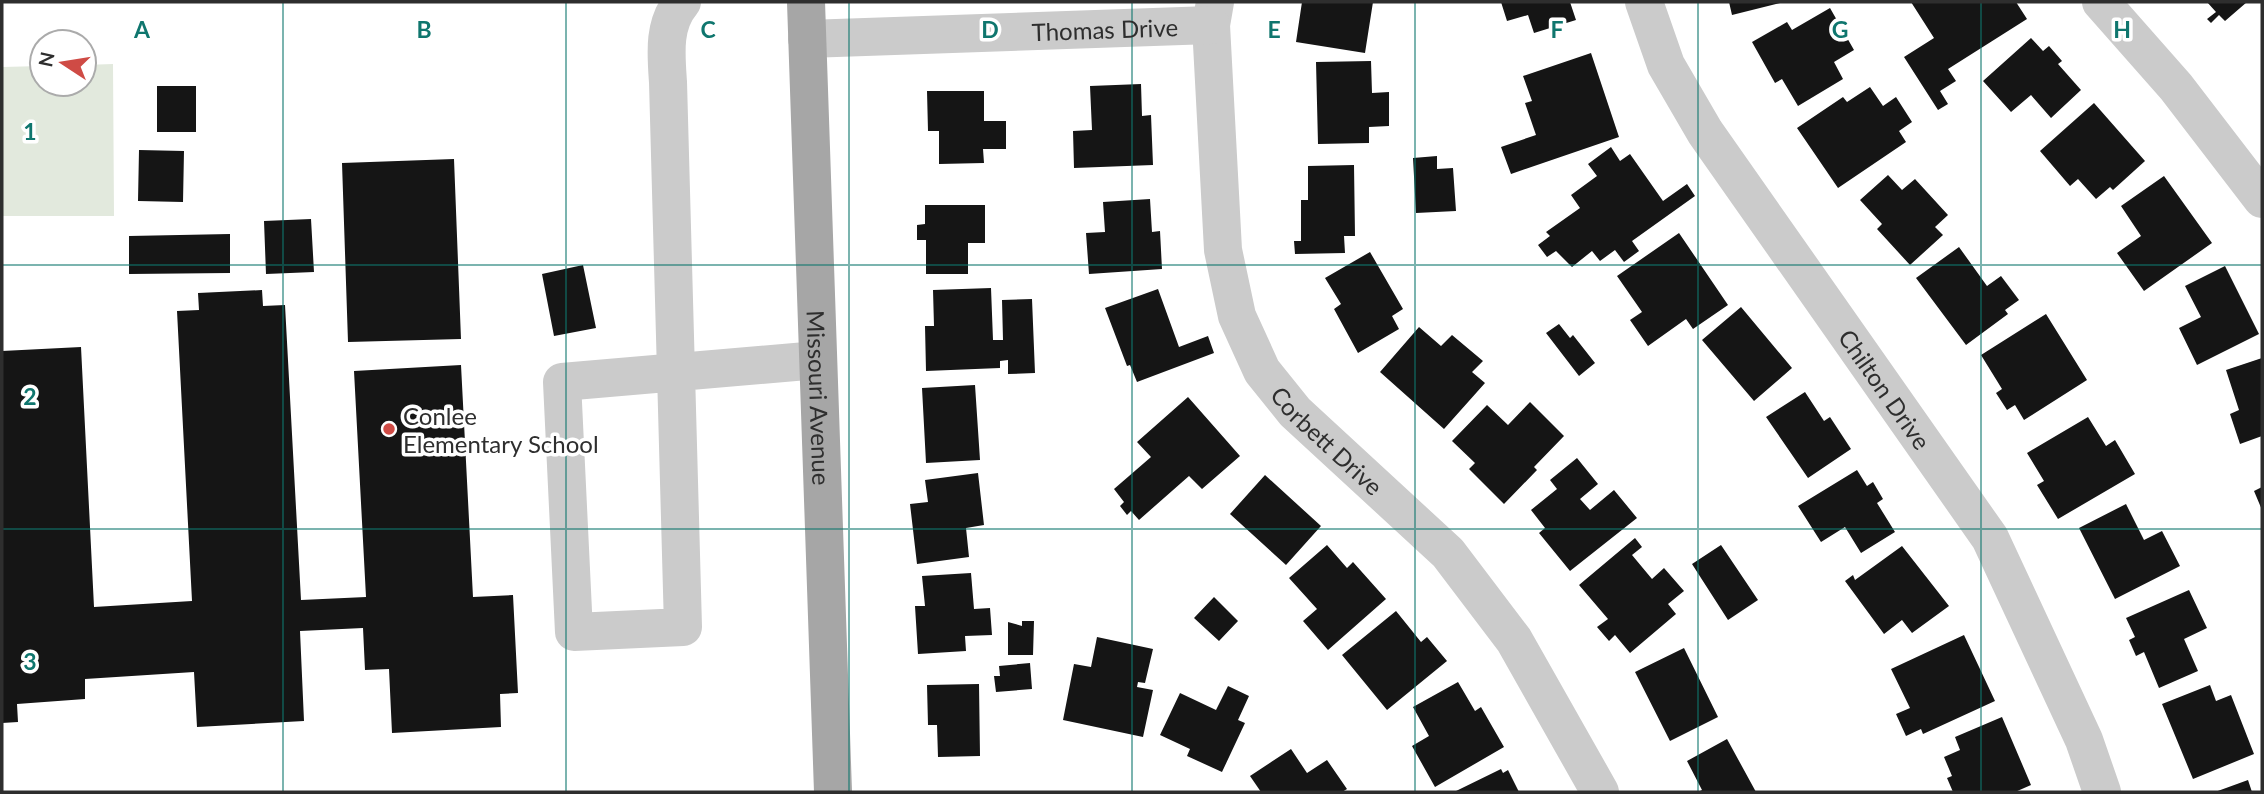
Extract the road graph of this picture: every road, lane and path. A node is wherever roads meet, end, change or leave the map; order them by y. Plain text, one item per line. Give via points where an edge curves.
1 (682, 2) edge
2 (1644, 2) edge
3 (2101, 2) edge
4 (1213, 13) edge
5 (1050, 16) edge
6 (806, 20) edge
7 (2262, 200) edge
8 (818, 360) junction
9 (676, 370) junction
10 (833, 792) edge
11 (1600, 792) edge
12 (2102, 792) edge

1 - 9 street via 673,13 665,47
2 - 12 street, Chilton Drive via 1666,65 1705,132 1990,538 2084,740
3 - 7 street via 2176,88
4 - 5 street, Thomas Drive
4 - 11 street, Corbett Drive via 1223,250 1237,316 1262,371 1295,412 1448,553 1514,640
5 - 6 street, Thomas Drive
6 - 8 main road, Missouri Avenue
8 - 9 street
8 - 10 main road, Missouri Avenue
9 - 9 street via 562,382 574,632 682,627

